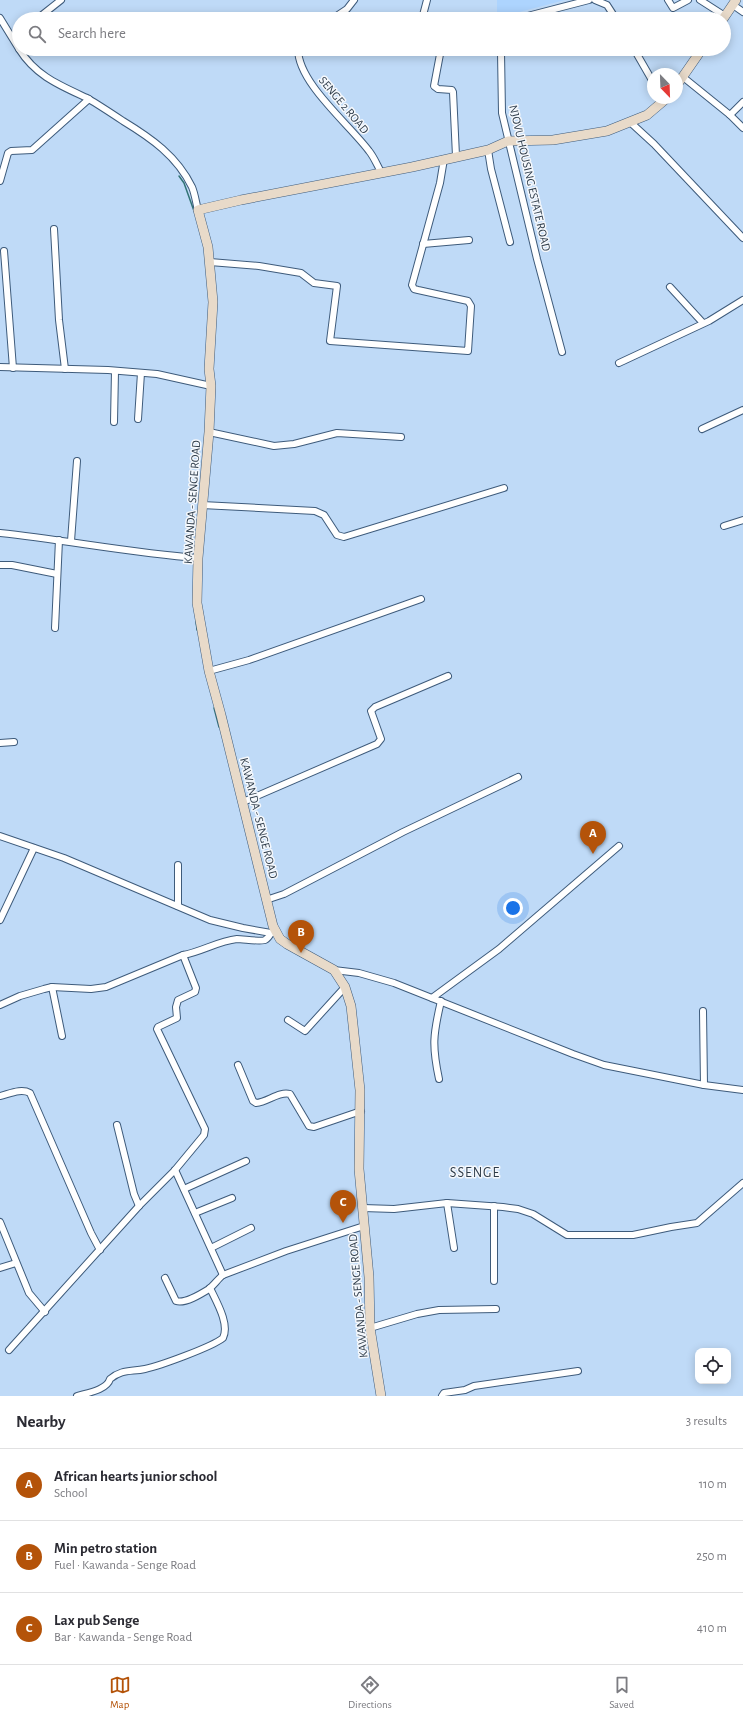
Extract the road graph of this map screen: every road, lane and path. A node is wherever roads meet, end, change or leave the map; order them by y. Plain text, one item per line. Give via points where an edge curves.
1 (61, 0) edge
2 (354, 0) edge
3 (427, 0) edge
4 (589, 0) edge
5 (595, 0) edge
6 (668, 0) edge
7 (688, 0) edge
8 (700, 0) edge
9 (734, 3) edge
10 (46, 12) edge
11 (342, 12) edge
12 (424, 12) edge
13 (543, 12) edge
14 (612, 12) edge
15 (717, 12) edge
16 (728, 12) edge
17 (743, 12) edge
18 (0, 18) edge
19 (12, 36) edge
20 (25, 56) edge
21 (299, 56) edge
22 (440, 56) edge
23 (501, 56) edge
24 (638, 56) edge
25 (697, 56) edge
26 (647, 72) edge
27 (683, 76) joint
28 (89, 99) junction
29 (743, 102) edge
30 (659, 104) edge
31 (730, 115) junction
32 (630, 122) junction
33 (743, 128) edge
34 (508, 141) junction
35 (488, 150) junction
36 (456, 156) junction
37 (444, 159) junction
38 (381, 172) junction
39 (0, 181) edge
40 (198, 210) junction
41 (54, 228) dead end
42 (743, 238) edge
43 (469, 240) dead end
44 (510, 242) dead end
45 (423, 244) junction
46 (4, 251) dead end
47 (210, 262) junction
48 (3, 272) edge
49 (670, 287) dead end
50 (743, 300) edge
51 (703, 323) junction
52 (562, 352) dead end
53 (619, 363) dead end
54 (0, 367) edge
55 (13, 368) junction
56 (65, 369) junction
57 (115, 371) junction
58 (141, 373) junction
59 (210, 386) junction
60 (743, 410) edge
61 (138, 419) dead end
62 (114, 422) dead end
63 (702, 429) dead end
64 (209, 432) junction
65 (401, 437) dead end
66 (77, 461) dead end
67 (504, 488) dead end
68 (202, 505) junction
69 (743, 520) edge
70 (724, 526) dead end
71 (0, 533) edge
72 (59, 540) junction
73 (71, 541) junction
74 (198, 558) junction
75 (0, 565) edge
76 (57, 574) junction
77 (421, 600) dead end
78 (54, 628) dead end
79 (209, 671) junction
80 (448, 676) dead end
81 (14, 742) dead end
82 (0, 743) edge
83 (518, 778) dead end
84 (243, 802) junction
85 (0, 836) edge
86 (619, 846) dead end
87 (34, 848) junction
88 (178, 865) dead end
89 (266, 900) junction
90 (178, 906) junction
91 (0, 920) edge
92 (274, 933) junction
93 (183, 955) junction
94 (334, 970) junction
95 (345, 987) junction
96 (52, 988) junction
97 (432, 998) junction
98 (441, 1001) junction
99 (0, 1005) edge
100 (703, 1011) dead end
101 (288, 1020) dead end
102 (62, 1036) dead end
103 (238, 1065) dead end
104 (439, 1080) dead end
105 (704, 1085) junction
106 (743, 1090) edge
107 (0, 1096) edge
108 (361, 1111) junction
109 (117, 1125) dead end
110 (246, 1161) dead end
111 (175, 1170) junction
112 (743, 1183) edge
113 (184, 1189) junction
114 (232, 1198) dead end
115 (447, 1203) junction
116 (139, 1206) junction
117 (494, 1206) junction
118 (363, 1208) junction
119 (195, 1213) junction
120 (0, 1222) edge
121 (364, 1226) junction
122 (251, 1228) dead end
123 (211, 1248) junction
124 (454, 1248) dead end
125 (100, 1250) junction
126 (16, 1263) junction
127 (0, 1268) edge
128 (223, 1275) junction
129 (165, 1278) dead end
130 (494, 1282) dead end
131 (210, 1288) junction
132 (496, 1309) dead end
133 (45, 1312) junction
134 (370, 1328) junction
135 (9, 1350) dead end
136 (578, 1371) dead end
137 (77, 1396) edge
138 (381, 1396) edge
139 (442, 1396) edge

1 - 10 street
2 - 11 street
3 - 12 street
4 - 13 street
5 - 14 street via 607,5
6 - 7 street via 673,8
8 - 15 street
9 - 16 street
9 - 17 street
18 - 19 street
20 - 28 street via 38,72
21 - 38 street, SENGE 2 ROAD via 302,68 313,86 370,151
22 - 36 street via 434,86 453,92
23 - 34 street, NJOVU HOUSING ESTATE ROAD via 502,113
24 - 26 street
25 - 27 street
27 - 31 street
28 - 39 street via 32,150 8,153
28 - 40 street via 148,136 168,152 192,188
29 - 31 street
30 - 32 street via 647,115
31 - 33 street
32 - 34 street via 606,131 560,138
32 - 42 street
34 - 35 street
34 - 52 street, NJOVU HOUSING ESTATE ROAD
35 - 36 street
35 - 44 street
36 - 37 street
37 - 38 street
37 - 45 street
38 - 40 street
40 - 47 street, KAWANDA - SENGE ROAD
41 - 56 street via 59,320
43 - 45 street
45 - 47 street via 413,287 470,303 468,351 330,341 337,286 314,283 301,272
46 - 48 street
47 - 59 street, KAWANDA - SENGE ROAD via 213,302
48 - 55 street
49 - 51 street
50 - 51 street
51 - 53 street
54 - 55 street
55 - 56 street
56 - 57 street
57 - 58 street
57 - 62 street
58 - 59 street
58 - 61 street
59 - 64 street, KAWANDA - SENGE ROAD
60 - 63 street
64 - 65 street via 274,446 294,444 336,433
64 - 68 street, KAWANDA - SENGE ROAD
66 - 73 street
67 - 68 street via 344,538 337,535 324,515 315,511
68 - 74 street, KAWANDA - SENGE ROAD
69 - 70 street
71 - 72 street
72 - 73 street
72 - 76 street
73 - 74 street via 157,555
74 - 79 street, KAWANDA - SENGE ROAD via 197,603
75 - 76 street
76 - 78 street
77 - 79 street via 249,660
79 - 84 street, KAWANDA - SENGE ROAD
80 - 84 street via 375,707 372,716 381,739 377,744
81 - 82 street
83 - 89 street via 403,832 284,894
84 - 89 street, KAWANDA - SENGE ROAD
85 - 87 street
86 - 97 street via 499,949
87 - 90 street via 125,882
87 - 91 street
88 - 90 street
89 - 92 street, KAWANDA - SENGE ROAD
90 - 92 street via 210,920
92 - 93 street via 265,940 227,940
92 - 94 street, KAWANDA - SENGE ROAD via 287,944
93 - 96 street via 106,987 91,990
93 - 111 street via 196,988 195,992 178,1000 177,1018 157,1029 205,1129 202,1139
94 - 95 street, KAWANDA - SENGE ROAD
94 - 97 street via 359,973
95 - 101 street via 305,1031
95 - 108 street, KAWANDA - SENGE ROAD via 352,1015
96 - 99 street via 20,996
96 - 102 street
97 - 98 street
98 - 104 street via 433,1036
98 - 105 street via 604,1065
100 - 105 street
103 - 108 street via 253,1101 256,1103 281,1094 290,1094 309,1126 314,1127
105 - 106 street
107 - 125 street via 26,1090 30,1093
108 - 118 street, KAWANDA - SENGE ROAD via 360,1169
109 - 116 street
110 - 113 street
111 - 113 street
111 - 116 street
112 - 117 street via 697,1223 633,1235 567,1235 533,1214
113 - 119 street
114 - 119 street
115 - 117 street
115 - 118 street
115 - 124 street
116 - 125 street
117 - 130 street
118 - 121 street, KAWANDA - SENGE ROAD
119 - 123 street
120 - 126 street
121 - 128 street
121 - 134 street, KAWANDA - SENGE ROAD
122 - 123 street
123 - 128 street
125 - 133 street
126 - 127 street
126 - 133 street via 29,1293
128 - 131 street
129 - 131 street via 176,1301 180,1302
131 - 137 street via 223,1318 225,1329 220,1341 146,1369 121,1372 110,1379 105,1387
132 - 134 street via 439,1310
133 - 135 street
134 - 138 street, KAWANDA - SENGE ROAD
136 - 139 street via 474,1386 444,1393

